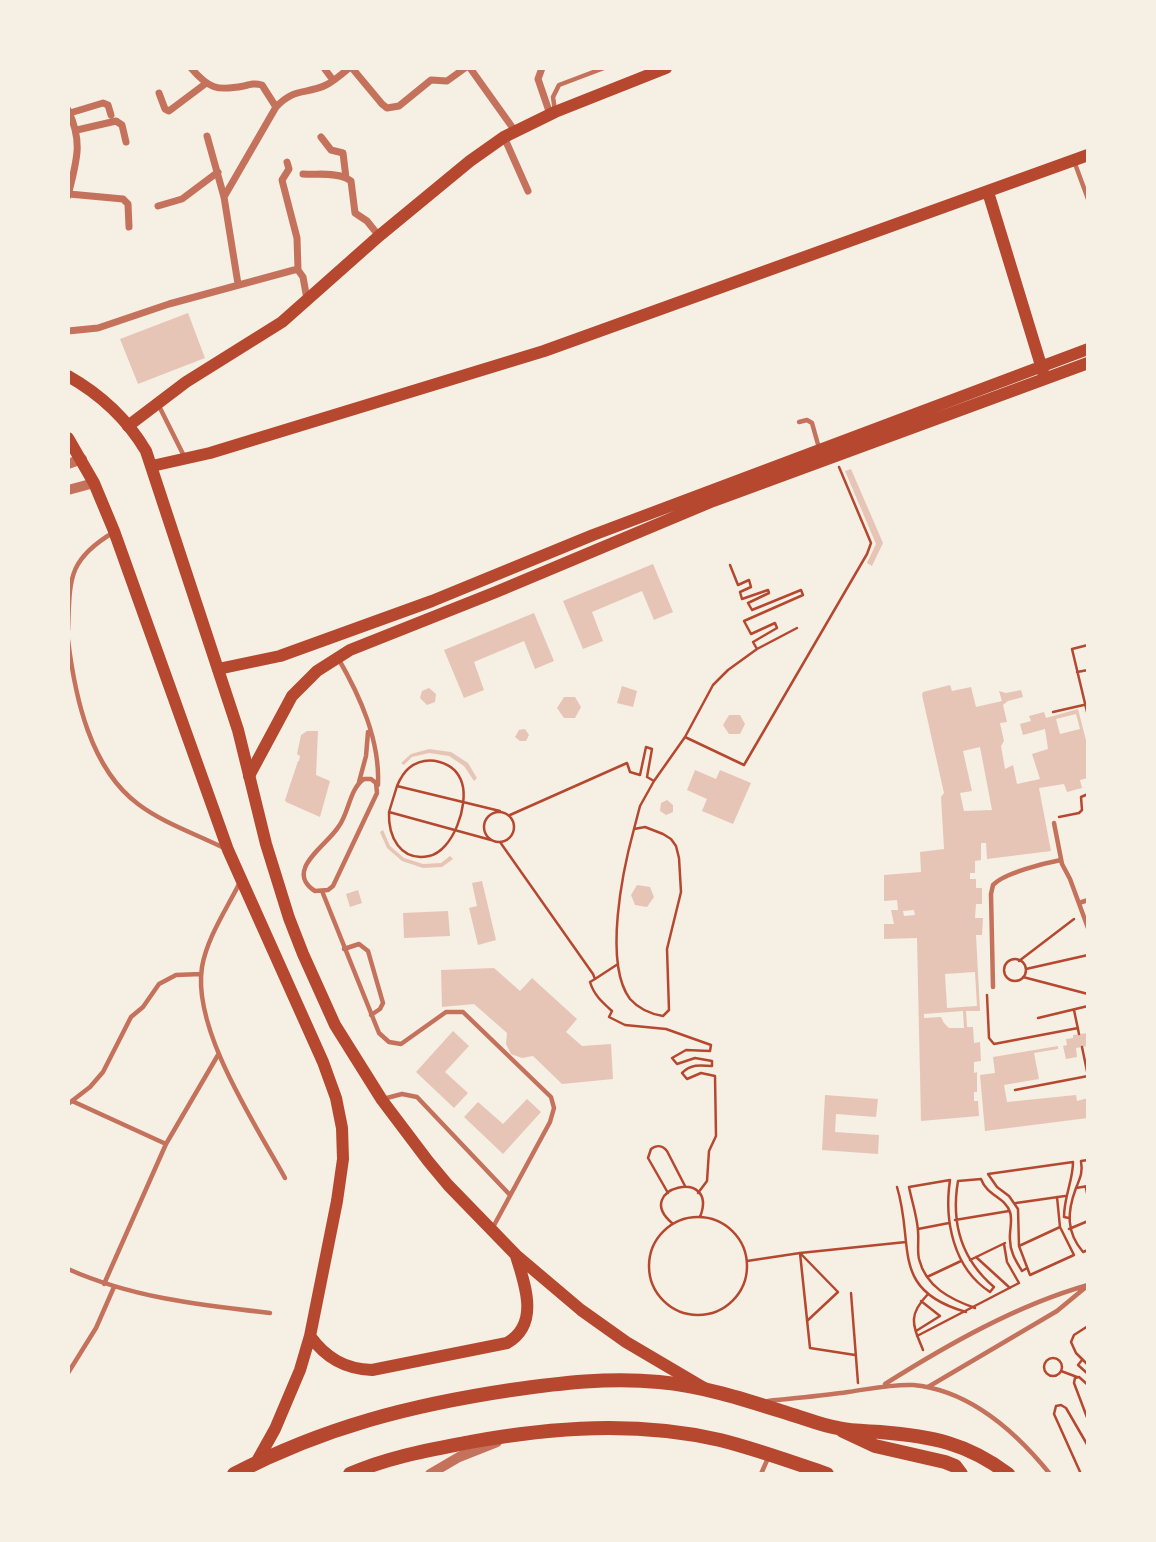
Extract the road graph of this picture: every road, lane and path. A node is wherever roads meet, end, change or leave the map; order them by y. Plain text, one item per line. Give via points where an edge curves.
1 (191, 68) edge
2 (324, 68) edge
3 (351, 68) edge
4 (467, 68) edge
5 (542, 68) edge
6 (604, 68) edge
7 (666, 68) edge
8 (333, 80) junction
9 (205, 84) junction
10 (159, 93) dead end
11 (276, 107) junction
12 (69, 112) edge
13 (553, 113) junction
14 (111, 115) dead end
15 (77, 130) junction
16 (510, 134) junction
17 (207, 136) dead end
18 (321, 137) dead end
19 (126, 142) dead end
20 (68, 147) edge
21 (78, 147) junction
22 (1088, 155) edge
23 (1074, 160) junction
24 (287, 162) dead end
25 (218, 172) junction
26 (303, 174) dead end
27 (346, 178) junction
28 (528, 191) dead end
29 (988, 192) junction
30 (69, 195) edge
31 (225, 197) junction
32 (1088, 200) edge
33 (158, 206) dead end
34 (129, 228) dead end
35 (379, 236) junction
36 (298, 270) junction
37 (238, 284) junction
38 (307, 300) junction
39 (68, 331) edge
40 (1088, 349) edge
41 (1088, 363) edge
42 (1043, 373) junction
43 (68, 376) edge
44 (158, 403) junction
45 (799, 422) dead end
46 (128, 426) junction
47 (68, 438) edge
48 (820, 450) junction
49 (186, 458) junction
50 (82, 459) junction
51 (68, 464) edge
52 (152, 466) junction
53 (841, 472) dead end
54 (94, 482) junction
55 (68, 490) edge
56 (114, 531) junction
57 (730, 565) dead end
58 (797, 628) dead end
59 (68, 630) edge
60 (68, 640) edge
61 (1088, 645) edge
62 (757, 649) junction
63 (338, 657) junction
64 (218, 668) junction
65 (1088, 670) edge
66 (1077, 672) junction
67 (1086, 704) edge
68 (1053, 712) dead end
69 (1088, 716) edge
70 (369, 728) junction
71 (685, 737) junction
72 (249, 776) junction
73 (654, 781) junction
74 (359, 782) junction
75 (378, 786) junction
76 (397, 786) junction
77 (1088, 794) edge
78 (463, 802) junction
79 (500, 811) junction
80 (389, 813) junction
81 (510, 816) junction
82 (1054, 823) joint
83 (455, 830) junction
84 (634, 830) junction
85 (491, 840) junction
86 (500, 842) junction
87 (228, 850) junction
88 (1061, 860) junction
89 (241, 880) junction
90 (322, 891) junction
91 (1088, 900) edge
92 (1079, 903) junction
93 (1082, 912) junction
94 (1088, 928) edge
95 (344, 949) junction
96 (1088, 955) edge
97 (1019, 961) junction
98 (618, 964) junction
99 (1025, 969) junction
100 (201, 974) junction
101 (1023, 977) junction
102 (595, 979) junction
103 (993, 988) dead end
104 (986, 990) dead end
105 (1088, 994) edge
106 (1088, 1006) edge
107 (1073, 1010) junction
108 (371, 1015) junction
109 (1038, 1018) dead end
110 (1077, 1028) junction
111 (1079, 1034) dead end
112 (1082, 1047) dead end
113 (218, 1054) junction
114 (1088, 1076) edge
115 (1015, 1090) dead end
116 (382, 1100) junction
117 (70, 1102) edge
118 (166, 1144) junction
119 (1088, 1160) edge
120 (285, 1178) dead end
121 (685, 1186) junction
122 (1087, 1186) edge
123 (897, 1187) dead end
124 (1076, 1188) junction
125 (668, 1193) junction
126 (698, 1193) junction
127 (510, 1195) junction
128 (1065, 1196) junction
129 (1057, 1197) junction
130 (1088, 1198) edge
131 (1015, 1203) junction
132 (1009, 1211) junction
133 (700, 1217) junction
134 (1069, 1218) junction
135 (955, 1220) junction
136 (1088, 1221) edge
137 (949, 1223) junction
138 (672, 1224) junction
139 (1059, 1227) junction
140 (918, 1229) junction
141 (1069, 1229) junction
142 (491, 1230) junction
143 (1010, 1241) junction
144 (906, 1242) junction
145 (1004, 1244) junction
146 (1019, 1246) junction
147 (1088, 1250) edge
148 (800, 1253) junction
149 (516, 1255) junction
150 (976, 1258) junction
151 (971, 1260) junction
152 (747, 1261) junction
153 (961, 1261) junction
154 (1027, 1268) junction
155 (68, 1269) edge
156 (927, 1276) junction
157 (104, 1284) junction
158 (1088, 1285) edge
159 (114, 1287) junction
160 (1010, 1289) junction
161 (850, 1293) dead end
162 (928, 1294) junction
163 (921, 1301) junction
164 (975, 1308) junction
165 (966, 1312) junction
166 (270, 1313) dead end
167 (807, 1321) junction
168 (1088, 1326) edge
169 (915, 1331) junction
170 (310, 1336) junction
171 (917, 1336) junction
172 (855, 1355) junction
173 (927, 1358) junction
174 (1082, 1360) junction
175 (1088, 1365) edge
176 (1061, 1371) junction
177 (68, 1373) edge
178 (1088, 1374) edge
179 (1077, 1377) junction
180 (1088, 1385) edge
181 (881, 1386) junction
182 (927, 1387) junction
183 (707, 1390) junction
184 (858, 1390) junction
185 (753, 1402) junction
186 (1086, 1409) edge
187 (1088, 1420) edge
188 (838, 1428) junction
189 (519, 1433) junction
190 (1088, 1446) edge
191 (769, 1454) junction
192 (256, 1463) junction
193 (1003, 1472) edge
194 (234, 1474) edge
195 (351, 1474) edge
196 (430, 1474) edge
197 (761, 1474) edge
198 (827, 1474) edge
199 (961, 1474) edge
200 (1050, 1474) edge
201 (1081, 1474) edge

1 - 9 street
2 - 8 street
3 - 4 street via 382,104 393,108 432,80 447,81
3 - 8 street
4 - 16 street
5 - 13 street via 538,79
6 - 13 lane via 559,85
7 - 13 main road
8 - 11 street via 291,94
9 - 10 street via 169,111
9 - 11 street via 225,88 258,84
11 - 31 street
12 - 14 street via 103,103
12 - 15 street
13 - 16 main road
15 - 19 street via 118,121
15 - 21 street
16 - 28 street
16 - 35 main road via 470,160
17 - 25 street
18 - 27 street via 331,150 344,153
20 - 21 street
21 - 30 street
22 - 23 main road
23 - 29 main road
23 - 32 lane
24 - 36 street via 290,167 282,180 297,238
25 - 31 street
25 - 33 street via 182,199
26 - 27 street
27 - 35 street via 351,181 355,213
29 - 42 main road
29 - 49 main road via 544,351
30 - 34 street via 122,199 128,204
31 - 37 street
35 - 38 main road
36 - 37 street
36 - 38 street
37 - 39 street via 98,328
38 - 44 main road via 272,329
40 - 42 main road
41 - 42 main road
42 - 48 main road
42 - 63 main road via 713,501
43 - 46 main road via 90,389
44 - 46 main road
44 - 49 lane
45 - 48 lane via 812,423
46 - 52 main road
47 - 50 main road
48 - 64 main road via 306,647
49 - 52 main road
50 - 51 street
50 - 54 main road
52 - 64 main road
53 - 71 path via 871,543 744,765
54 - 55 street
54 - 56 main road
56 - 59 lane via 92,544 76,566 69,592
56 - 87 main road
57 - 62 path via 738,585 749,580 751,587 740,592 743,599 768,590 748,603 752,610 801,590 803,595 744,621 751,634 775,623 777,628 753,642
58 - 62 path
60 - 87 lane via 88,730 115,781 146,809
61 - 66 path via 1072,649
62 - 71 path via 713,685
63 - 70 lane
63 - 72 main road via 292,696
64 - 72 main road
65 - 66 path
66 - 67 path
67 - 68 path
67 - 69 path
70 - 74 lane
70 - 75 lane via 378,763
71 - 73 path
72 - 116 main road via 303,954 335,1025
73 - 81 path via 647,777 652,749 646,747 640,775 630,772 626,764
73 - 84 path via 640,806
74 - 75 lane via 368,778
74 - 90 lane via 341,824 304,870 310,887
75 - 90 lane via 333,886
76 - 78 path
76 - 78 path via 411,766 441,762 458,775
76 - 80 path
77 - 82 path via 1081,797 1081,812 1056,817
78 - 79 path
78 - 83 path
79 - 81 path
79 - 85 path via 490,814 484,823
80 - 83 path
80 - 83 path via 397,846 416,857 439,853
81 - 86 path via 514,830
82 - 88 lane
83 - 85 path
84 - 98 path via 618,912
84 - 98 path via 645,827 663,834 676,846 679,858 681,892 667,949 667,1014 636,1006 628,997
85 - 86 path
86 - 102 path
87 - 89 main road
88 - 92 lane
88 - 103 lane via 1006,876 993,885
89 - 100 lane via 210,941
89 - 170 main road via 323,1062 342,1128 337,1201
90 - 95 lane
91 - 92 lane
92 - 93 lane
93 - 94 lane
93 - 97 path
95 - 108 lane
95 - 108 lane via 359,944 368,951 383,1003
96 - 99 path
97 - 99 path
97 - 101 path via 1010,961 1004,973 1014,981
98 - 102 path
99 - 101 path
100 - 113 lane
100 - 117 lane via 176,975 159,984 131,1017 103,1072
101 - 105 path
102 - 126 path via 590,982 592,988 612,1011 609,1017 619,1023 666,1029 711,1045 710,1051 686,1050 672,1058 677,1064 695,1058 712,1060 712,1066 698,1065 682,1073 687,1079 701,1073 715,1076 716,1136 709,1151 707,1181
104 - 110 path via 989,1038 994,1044
106 - 107 path
107 - 109 path
107 - 110 path
108 - 127 lane via 383,1038 395,1044 407,1041 446,1012 463,1012 547,1092 553,1115
110 - 111 path
112 - 114 path
113 - 118 lane
113 - 120 lane
114 - 115 path
116 - 127 lane via 402,1094 417,1097
116 - 142 main road via 448,1185
117 - 118 lane
118 - 157 lane
119 - 124 path via 1081,1161
121 - 125 path
121 - 125 path via 665,1148 653,1147 648,1158
121 - 126 path
122 - 124 path
122 - 130 path
123 - 144 path
124 - 134 path
125 - 138 path via 663,1208
126 - 133 path via 703,1206
127 - 142 lane
128 - 129 path
128 - 131 path via 1073,1162 988,1174
128 - 134 path via 1065,1217
129 - 131 path
129 - 139 path
131 - 146 path
132 - 135 path
132 - 135 path via 981,1179 958,1181
132 - 143 path
133 - 138 path
133 - 152 path via 728,1227 741,1242
134 - 141 path
135 - 151 path
136 - 141 path
137 - 140 path
137 - 140 path via 950,1180 909,1187
137 - 153 path
138 - 152 path via 653,1246 649,1276 663,1302 680,1313 700,1316 728,1306 745,1281
139 - 146 path
139 - 154 path via 1074,1255 1030,1275
140 - 156 path via 919,1259
141 - 147 path via 1083,1252
142 - 149 main road
143 - 145 path
143 - 154 path via 1018,1265 1022,1271
144 - 148 path
144 - 162 path via 910,1268
145 - 150 path
145 - 160 path via 1007,1262 1019,1283
146 - 154 path
148 - 152 path
148 - 167 path
148 - 167 path via 838,1292
149 - 170 main road via 527,1315 519,1334 507,1343 372,1370 334,1360
149 - 183 main road via 626,1342
150 - 151 path
150 - 160 path
151 - 153 path via 994,1287 990,1292
153 - 156 path
155 - 157 lane
156 - 164 path via 948,1297
157 - 159 lane
158 - 173 lane via 1050,1296
158 - 182 lane via 1057,1311
159 - 166 lane via 180,1303
159 - 177 lane
160 - 164 path
161 - 172 path
162 - 163 path
162 - 165 path
163 - 169 path via 913,1316
163 - 169 path via 940,1316
164 - 165 path
165 - 171 path
167 - 172 path via 810,1348
168 - 174 path via 1071,1338
169 - 171 path
170 - 192 main road via 289,1399
171 - 173 path
172 - 184 path
173 - 181 lane
174 - 175 path
174 - 178 path via 1078,1365
176 - 176 path via 1055,1358 1044,1363 1044,1372 1051,1377
176 - 179 path
179 - 180 path
179 - 186 path via 1074,1383
181 - 182 lane
181 - 184 lane
182 - 200 lane via 981,1409
183 - 185 highway
183 - 192 highway via 658,1382 594,1381 468,1397 372,1418
184 - 185 lane
185 - 188 highway
186 - 187 path
188 - 193 highway via 954,1443
188 - 199 highway via 874,1446 945,1462
189 - 191 highway via 586,1427 671,1431
189 - 195 highway via 422,1451
189 - 196 street
190 - 201 path via 1066,1408 1056,1406 1054,1414
191 - 197 lane
191 - 198 highway
192 - 194 highway

